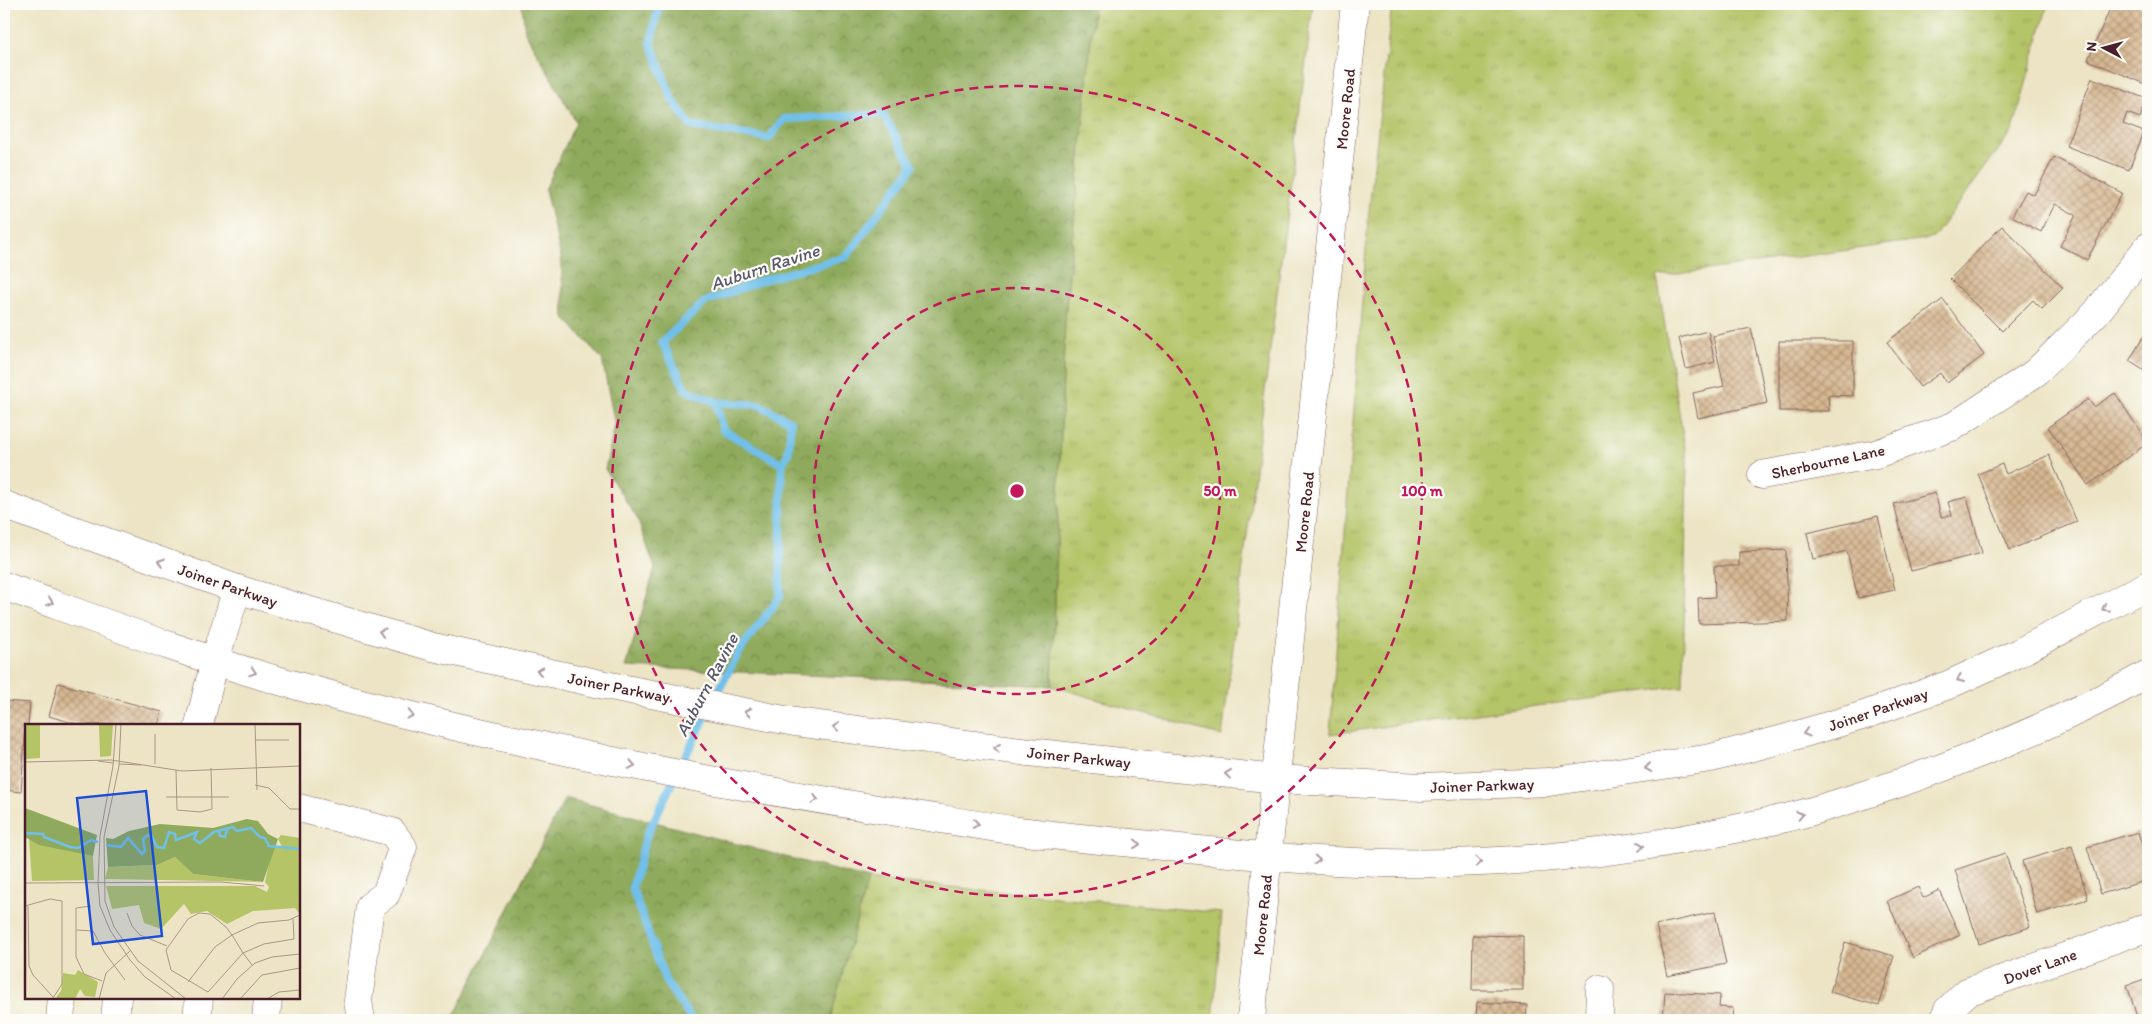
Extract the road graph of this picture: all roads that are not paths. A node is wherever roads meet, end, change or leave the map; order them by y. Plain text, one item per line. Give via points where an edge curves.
1 (1355, 4) edge
2 (2148, 247) edge
3 (1762, 475) dead end
4 (4, 505) edge
5 (2148, 585) edge
6 (4, 586) edge
7 (237, 589) junction
8 (215, 660) junction
9 (2148, 674) edge
10 (199, 724) edge
11 (1276, 779) junction
12 (300, 808) edge
13 (1268, 858) junction
14 (2148, 927) edge
15 (1600, 989) dead end
16 (62, 999) edge
17 (118, 999) edge
18 (199, 999) edge
19 (268, 999) edge
20 (60, 1020) edge
21 (115, 1020) edge
22 (197, 1020) edge
23 (266, 1020) edge
24 (361, 1020) edge
25 (1251, 1020) edge
26 (1598, 1020) edge
27 (1945, 1020) edge

1 - 11 main road, Moore Road
2 - 3 main road, Sherbourne Lane via 2096,313 2035,373 1954,426 1876,454
7 -> 4 main road, Joiner Parkway
5 -> 11 main road, Joiner Parkway via 2018,654 1948,685 1865,715 1711,758 1549,782 1482,786 1421,787
6 -> 8 main road
7 - 8 main road
11 -> 7 main road, Joiner Parkway via 796,722 433,647
8 - 10 main road
8 -> 13 main road via 282,682 413,716 585,756 767,791 1022,831
13 -> 9 main road via 1478,862 1607,851 1805,814 1978,753 2045,725
11 - 13 main road, Moore Road
12 - 24 main road via 392,832 403,847 386,894 370,906 358,1001
13 - 25 main road, Moore Road
14 - 27 main road, Dover Lane via 1967,992 1947,1011
15 - 26 main road
16 - 20 main road
17 - 21 main road
18 - 22 main road
19 - 23 main road

